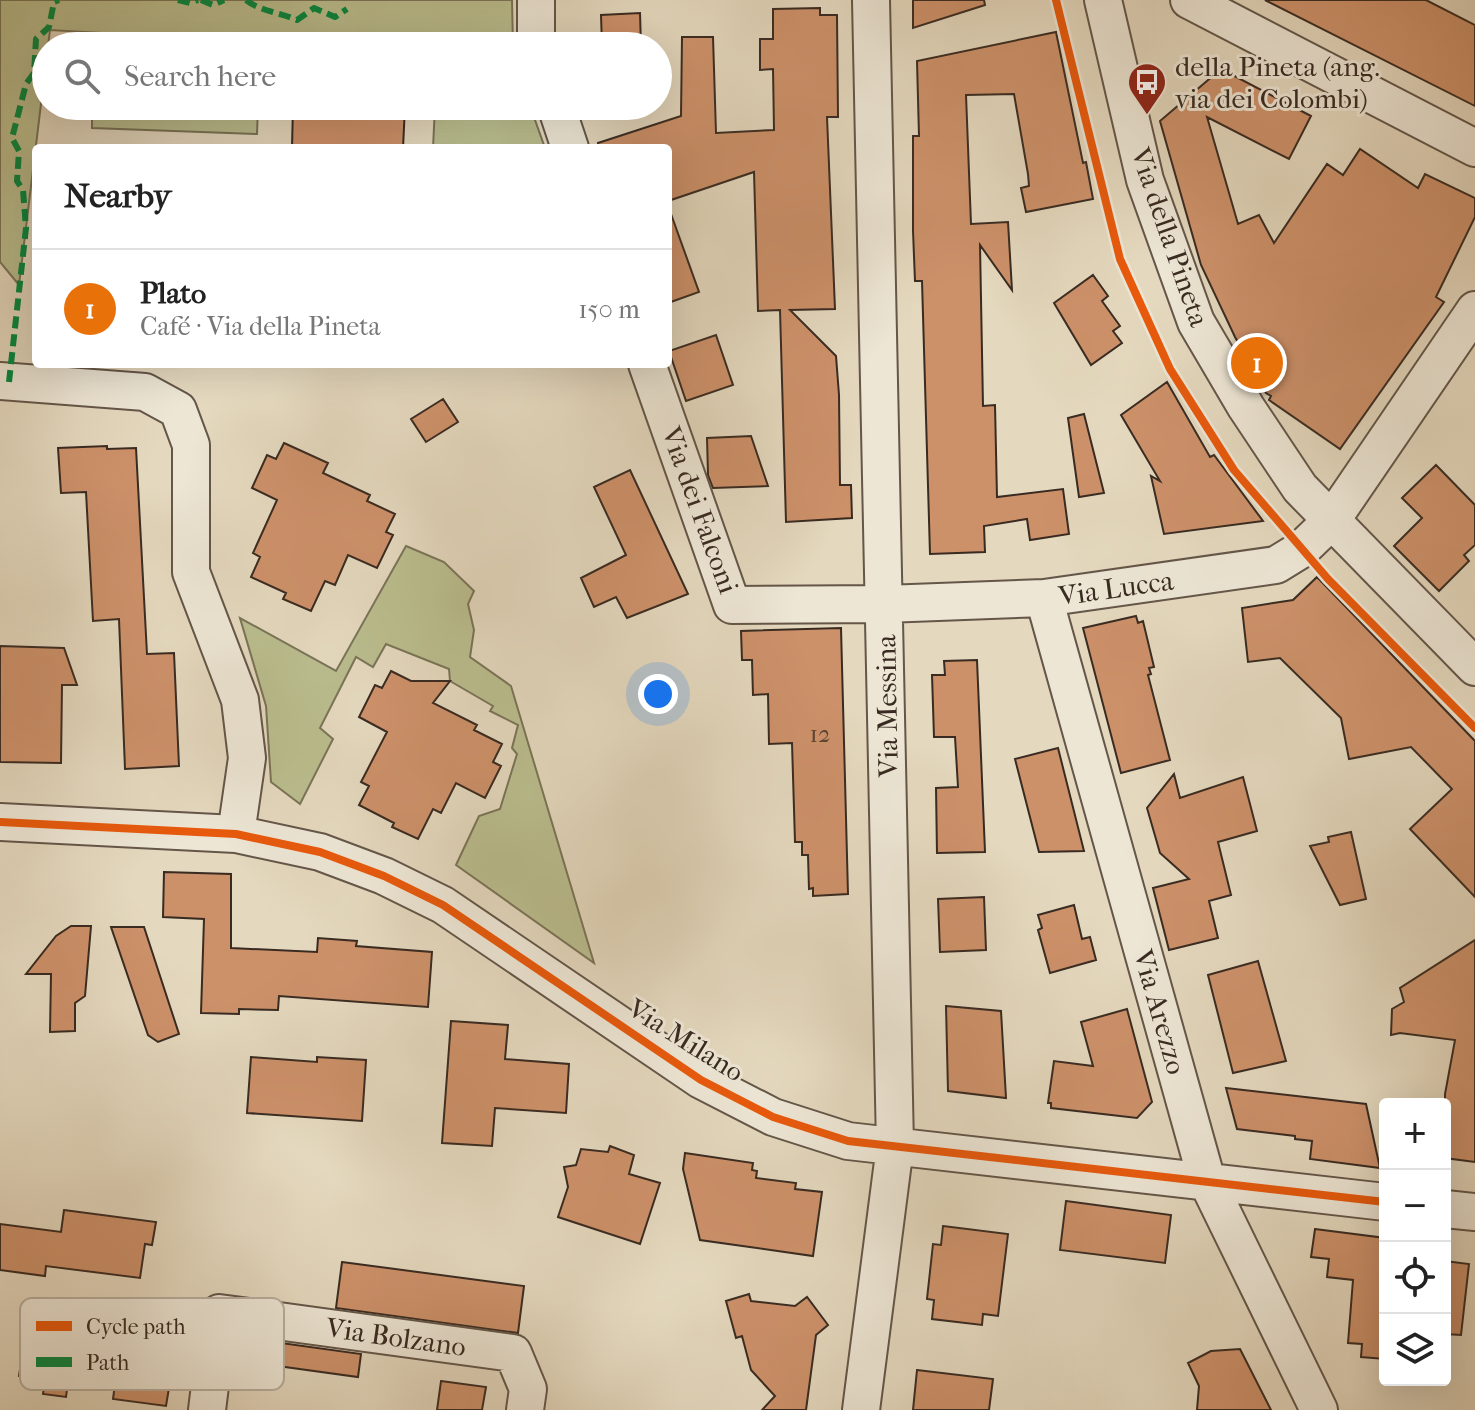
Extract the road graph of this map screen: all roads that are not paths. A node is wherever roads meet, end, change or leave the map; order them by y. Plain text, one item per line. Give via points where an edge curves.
1 (536, 0) edge
2 (871, 0) edge
3 (1103, 0) edge
4 (1189, 0) edge
5 (536, 32) edge
6 (561, 120) edge
7 (569, 144) edge
8 (1475, 148) edge
9 (1475, 310) edge
10 (648, 368) edge
11 (0, 381) edge
12 (1331, 521) junction
13 (1044, 598) junction
14 (885, 604) junction
15 (1475, 667) edge
16 (0, 822) edge
17 (236, 834) junction
18 (895, 1146) junction
19 (1207, 1181) junction
20 (1379, 1201) edge
21 (1451, 1210) edge
22 (1475, 1212) edge
23 (284, 1322) edge
24 (209, 1390) edge
25 (207, 1410) edge
26 (525, 1410) edge
27 (861, 1410) edge
28 (1319, 1410) edge

1 - 5 street
2 - 14 street, Via Messina
3 - 12 street, Via della Pineta via 1145,180 1196,322 1300,488
4 - 8 street
6 - 7 street
9 - 12 street, Via Lucca
10 - 14 street, Via dei Falconi via 732,605
11 - 17 street via 145,392 178,410 191,445 191,572 240,700 247,758
12 - 13 street, Via Lucca via 1276,565
12 - 15 street, Via della Pineta
13 - 14 street, Via Lucca
13 - 19 street, Via Arezzo
14 - 18 street, Via Messina
16 - 17 street, Via Milano
17 - 18 street, Via Milano via 320,852 443,905 701,1080 773,1117 848,1141
18 - 19 street, Via Milano
18 - 27 street, Via Messina
19 - 20 street, Via Milano
19 - 28 street, Via Arezzo
21 - 22 street
23 - 26 street, Via Bolzano via 513,1353 528,1389
24 - 25 street, Via Bolzano

